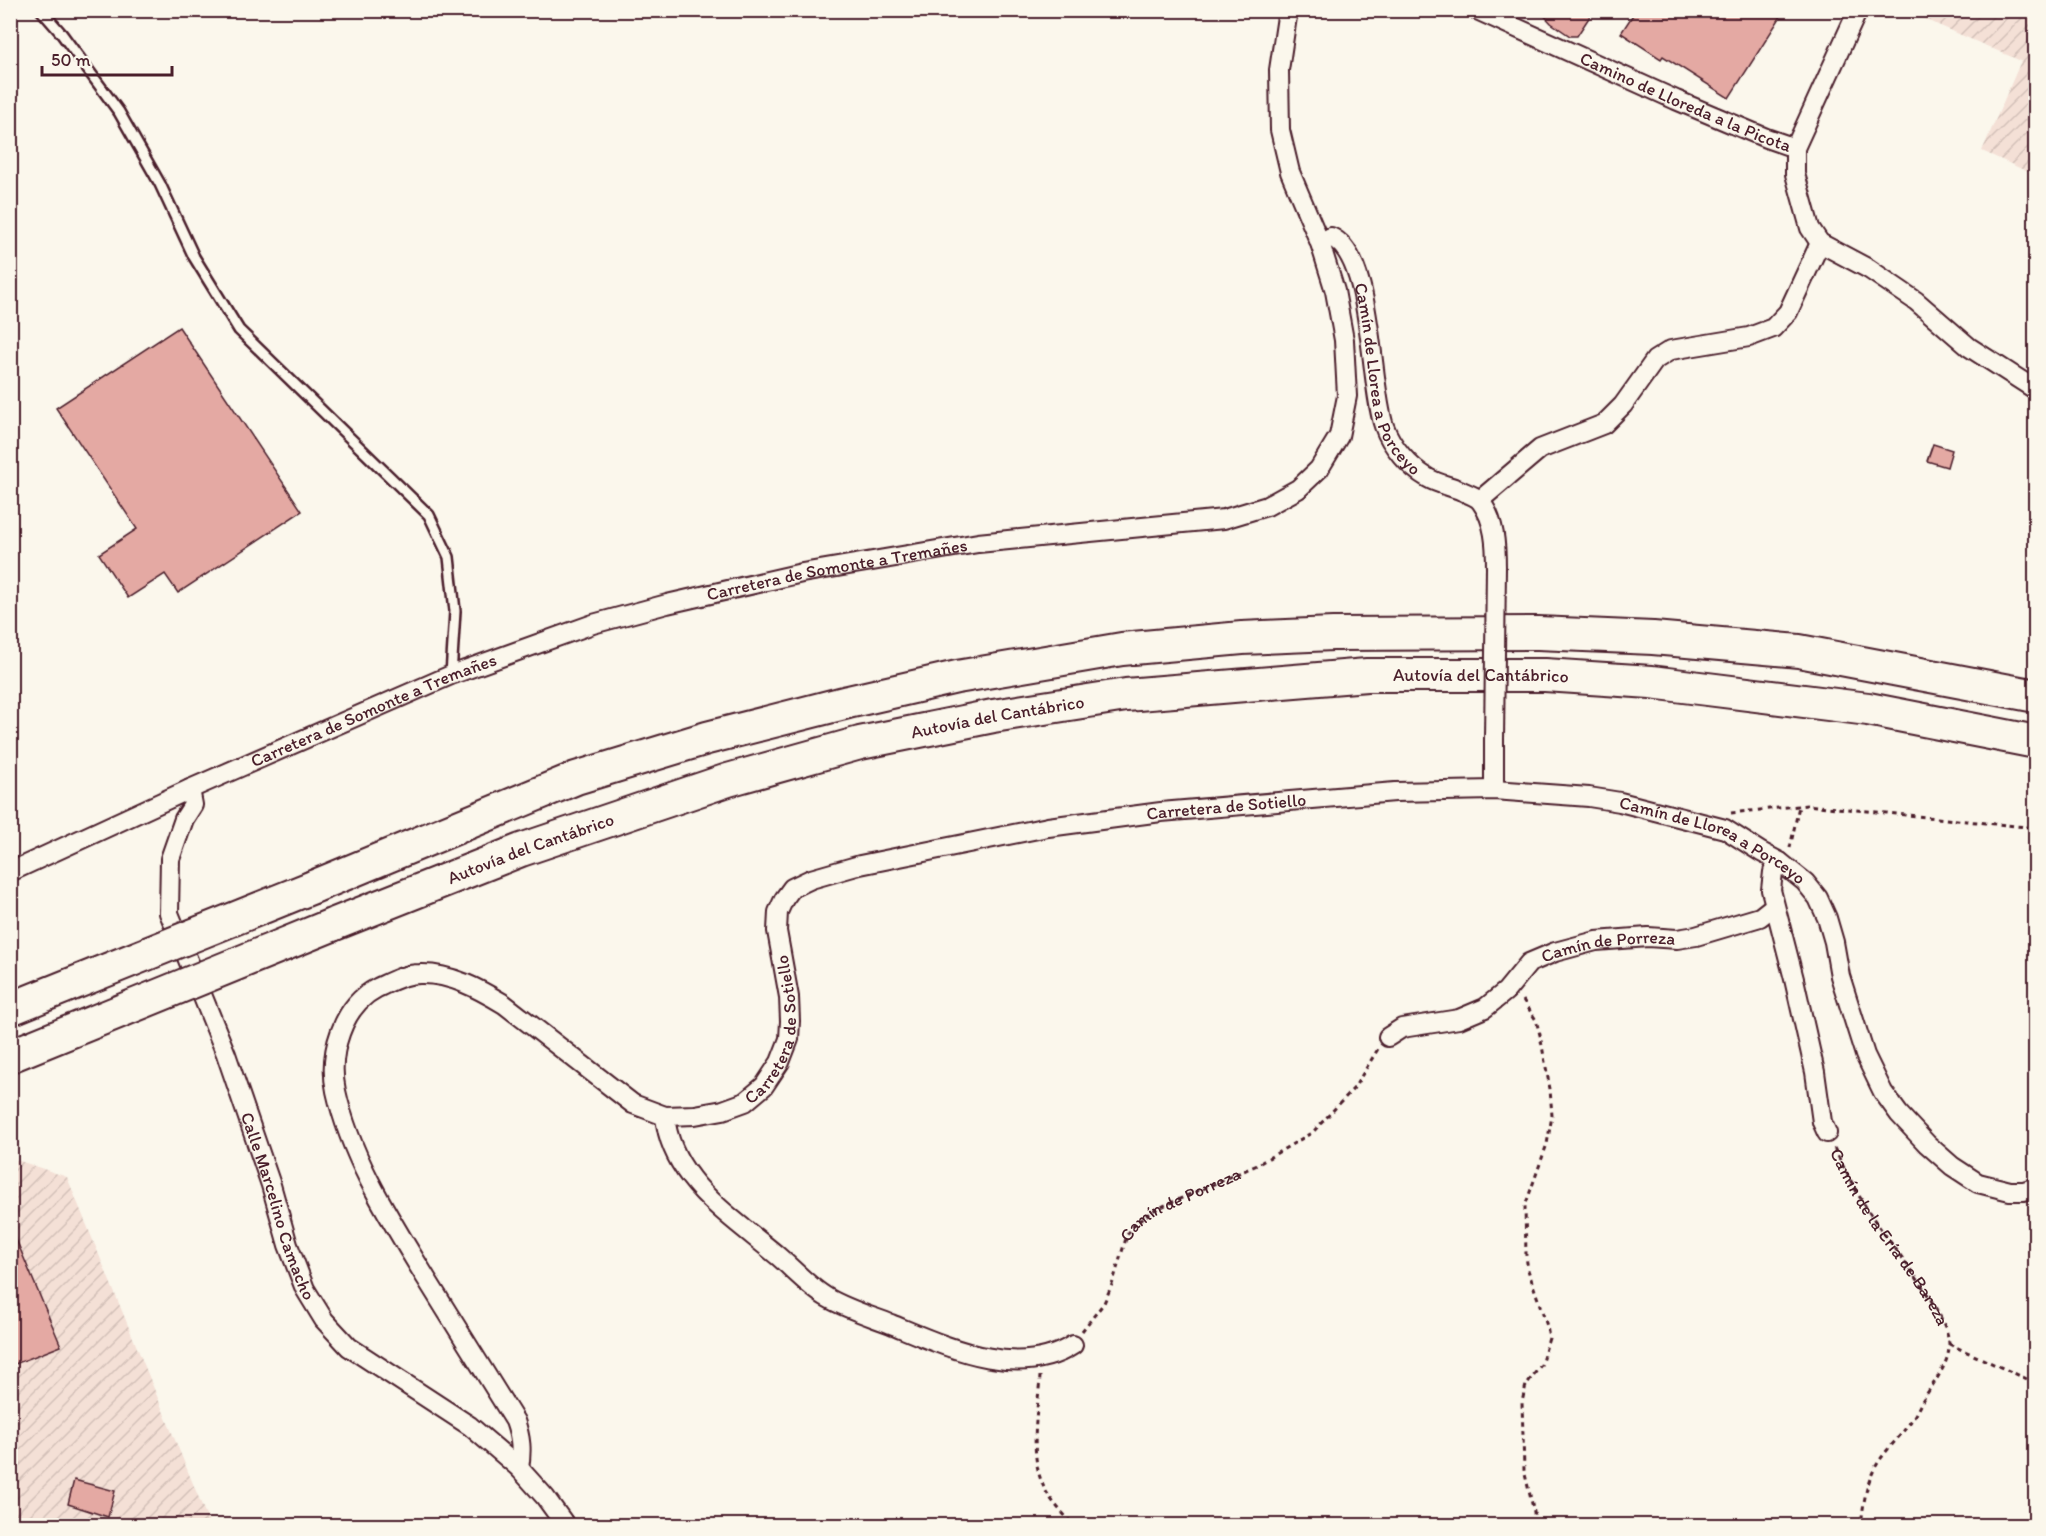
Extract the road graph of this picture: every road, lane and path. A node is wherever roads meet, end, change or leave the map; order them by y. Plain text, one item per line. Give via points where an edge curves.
1 (41, 10) edge
2 (1288, 10) edge
3 (1477, 10) edge
4 (1858, 10) edge
5 (1795, 148) junction
6 (1320, 243) junction
7 (1820, 243) junction
8 (2036, 390) edge
9 (1480, 500) junction
10 (1799, 651) junction
11 (451, 675) junction
12 (2036, 679) edge
13 (2036, 696) edge
14 (2036, 742) edge
15 (190, 789) junction
16 (1494, 790) junction
17 (1799, 806) junction
18 (1712, 825) junction
19 (2036, 828) edge
20 (1780, 862) junction
21 (10, 872) edge
22 (1774, 906) junction
23 (1510, 985) junction
24 (10, 1009) edge
25 (1388, 1037) joint
26 (10, 1056) edge
27 (665, 1116) junction
28 (1827, 1133) joint
29 (2036, 1187) edge
30 (1949, 1344) junction
31 (1073, 1345) joint
32 (1041, 1359) junction
33 (2036, 1387) edge
34 (519, 1468) junction
35 (566, 1526) edge
36 (1074, 1526) edge
37 (1535, 1526) edge
38 (1861, 1526) edge

1 - 11 lane via 119,112 160,184 194,258 239,330 429,515 449,557 455,611
2 - 6 street, Carretera de Somonte a Tremañes via 1278,102 1285,153
3 - 5 street, Camino de Lloreda a la Picota
4 - 5 street
5 - 7 street, Camino de Lloreda a la Picota via 1795,174 1810,228
6 - 9 street, Camín de Llorea a Porceyo via 1331,237 1339,241 1351,258 1363,289 1380,414 1387,435 1404,459 1428,478
6 - 11 street, Carretera de Somonte a Tremañes via 1335,291 1344,340 1347,396 1339,436 1319,469 1298,489 1267,506 1224,519 978,543 802,573 593,624
7 - 8 street via 1869,269 1916,301 1969,346
7 - 9 street via 1788,312 1773,328 1749,337 1671,350 1655,360 1623,405 1604,424 1540,450
9 - 16 street, bridge via 1492,522 1496,546
10 - 12 highway via 1880,651
10 - 13 highway
10 - 24 highway, bridge via 1538,633 1333,634 1122,649 957,677 707,738 576,778
11 - 15 street, Carretera de Somonte a Tremañes
14 - 26 highway, Autovía del Cantábrico, bridge via 1868,708 1651,682 1545,675 1367,675 1126,695 860,743 728,780 521,850
15 - 21 street, Carretera de Somonte a Tremañes
15 - 34 street, Calle Marcelino Camacho via 193,805 170,859 169,913 226,1054 304,1289 324,1320 349,1347 470,1426
16 - 18 street, Camín de Llorea a Porceyo via 1589,797
16 - 27 street, Carretera de Sotiello via 1395,792 1059,825 861,865 811,879 792,888 778,912 777,931 790,1022 789,1039 780,1062 764,1086 745,1102 695,1115
17 - 18 path via 1730,813
17 - 19 path
17 - 20 path via 1790,848
18 - 20 street, Camín de Llorea a Porceyo
20 - 22 street, Camín de la Ería de Bareza via 1773,872
20 - 29 street, Camín de Llorea a Porceyo via 1818,898 1865,1055 1899,1114 1952,1166 1978,1183 2010,1191
22 - 23 street, Camín de Porreza via 1760,917 1696,936 1596,941 1555,952 1529,963
22 - 28 street, Camín de la Ería de Bareza
23 - 25 street, Camín de Porreza via 1485,1008 1459,1019 1402,1028
23 - 37 path via 1536,1020 1552,1116 1547,1144 1525,1206 1528,1270 1549,1338 1541,1365 1526,1385 1522,1402 1524,1470
25 - 31 path, Camín de Porreza via 1354,1088 1313,1132 1255,1166 1152,1211 1134,1225 1104,1303
27 - 32 street via 671,1144 690,1178 826,1297 928,1339 984,1357
27 - 34 street, Carretera de Sotiello via 633,1104 504,1004 448,978 419,974 397,978 373,990 351,1009 341,1032 334,1064 336,1089 368,1180 514,1421 521,1437
28 - 30 path, Camín de la Ería de Bareza via 1870,1213 1934,1307
30 - 33 path via 2027,1379
30 - 38 path, Camín de la Ería de Bareza via 1942,1368 1909,1424 1873,1472
31 - 32 street
32 - 36 path via 1035,1447 1040,1478
34 - 35 street, Calle Marcelino Camacho

